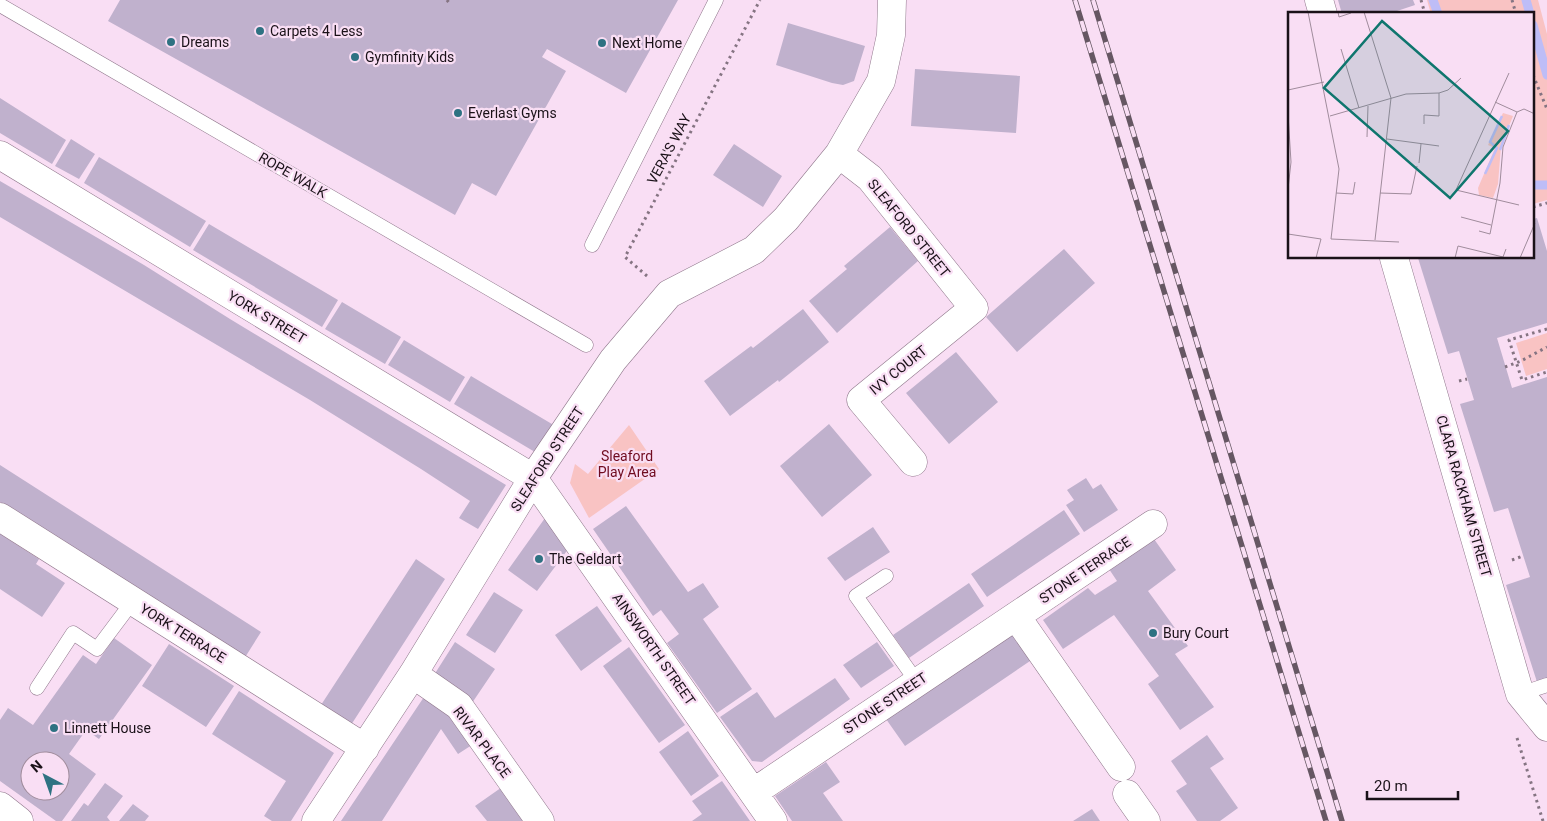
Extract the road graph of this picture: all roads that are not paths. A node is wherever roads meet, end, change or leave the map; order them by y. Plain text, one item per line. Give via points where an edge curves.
1 (716, 0) edge
2 (892, 0) edge
3 (0, 5) edge
4 (839, 154) junction
5 (0, 155) edge
6 (592, 245) dead end
7 (1394, 259) edge
8 (974, 308) joint
9 (586, 345) dead end
10 (913, 462) dead end
11 (533, 478) junction
12 (0, 517) edge
13 (1153, 524) dead end
14 (886, 576) dead end
15 (133, 601) junction
16 (1016, 616) junction
17 (413, 674) junction
18 (916, 682) junction
19 (1547, 685) edge
20 (37, 688) dead end
21 (1520, 694) junction
22 (1546, 727) edge
23 (365, 748) junction
24 (1121, 767) dead end
25 (754, 792) junction
26 (1127, 794) dead end
27 (0, 806) edge
28 (19, 821) edge
29 (316, 821) edge
30 (540, 821) edge
31 (773, 821) edge
32 (1146, 821) edge

1 - 6 lane
2 - 4 street, SLEAFORD STREET via 891,35 881,81
3 - 9 lane, ROPE WALK
4 - 8 street, SLEAFORD STREET via 870,178
4 - 11 street, SLEAFORD STREET via 786,219 754,250 669,294 613,360
5 - 11 street, YORK STREET
7 - 21 street, CLARA RACKHAM STREET
8 - 10 street, IVY COURT via 862,400
11 - 17 street, SLEAFORD STREET
11 - 25 street, AINSWORTH STREET
12 - 15 street, YORK TERRACE
13 - 16 street, STONE TERRACE
14 - 18 lane via 856,596
15 - 20 lane via 97,649 74,634
15 - 23 street, YORK TERRACE
16 - 18 street, STONE STREET
16 - 24 street
17 - 23 street, SLEAFORD STREET
17 - 30 street, RIVAR PLACE via 459,706
18 - 25 street, STONE STREET
19 - 21 lane
21 - 22 street, CLARA RACKHAM STREET
23 - 29 street, SLEAFORD STREET
25 - 31 street, AINSWORTH STREET
26 - 32 street
27 - 28 street

